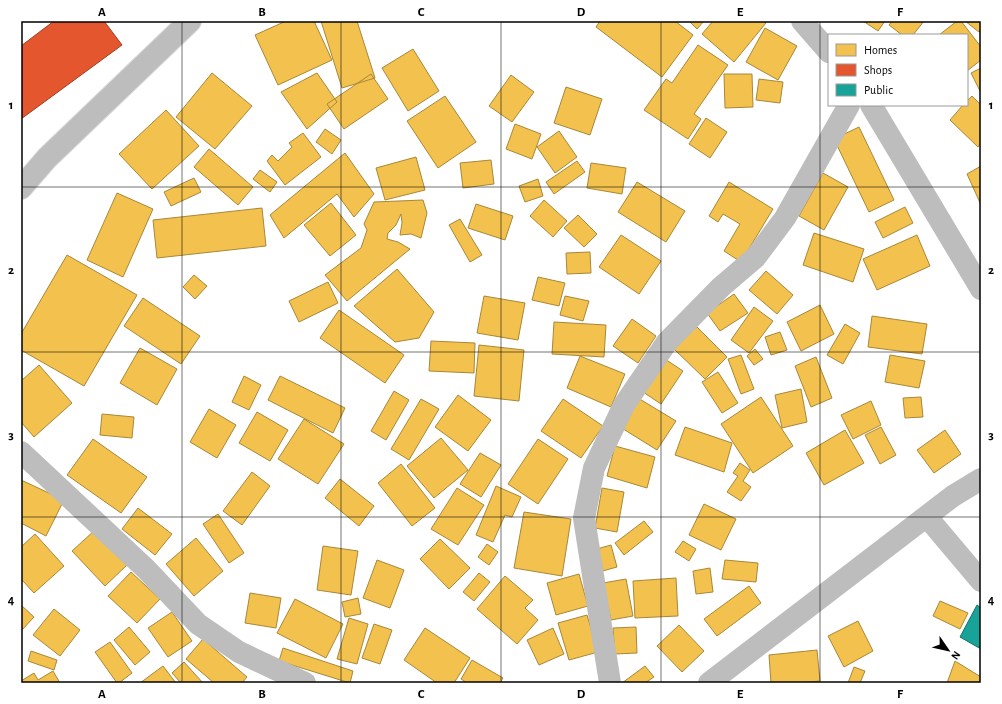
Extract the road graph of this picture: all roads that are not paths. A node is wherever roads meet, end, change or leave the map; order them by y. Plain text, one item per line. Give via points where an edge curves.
1 (190, 21) edge
2 (802, 21) edge
3 (828, 51) edge
4 (848, 106) edge
5 (872, 106) edge
6 (21, 188) edge
7 (981, 289) edge
8 (21, 452) edge
9 (981, 480) edge
10 (927, 517) junction
11 (981, 581) edge
12 (305, 683) edge
13 (610, 683) edge
14 (709, 683) edge

1 - 6 street via 47,158
2 - 3 street
4 - 13 street via 785,218 755,258 721,287 667,342 624,405 594,468 584,518
5 - 7 street
8 - 12 street via 146,568 198,624 239,652
9 - 10 street via 953,496
10 - 11 street
10 - 14 street

